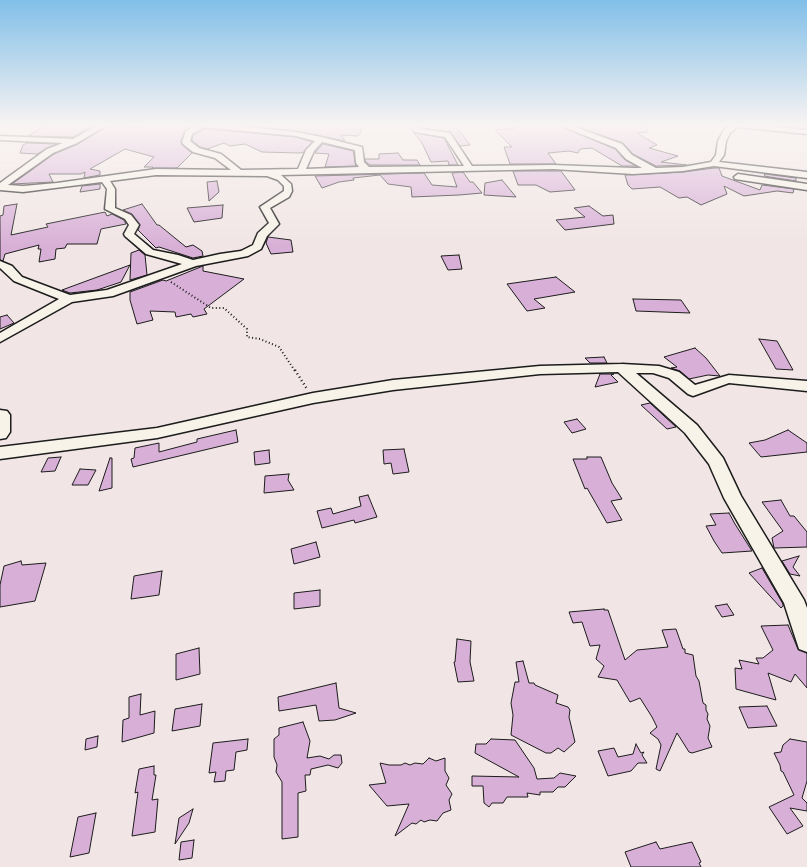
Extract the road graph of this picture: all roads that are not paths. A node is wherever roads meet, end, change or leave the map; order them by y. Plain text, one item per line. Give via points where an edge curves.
1 (30, 165) edge
2 (230, 165) edge
3 (304, 165) edge
4 (362, 165) edge
5 (468, 165) edge
6 (643, 165) edge
7 (703, 165) edge
8 (726, 165) edge
9 (807, 166) edge
10 (470, 168) junction
11 (683, 168) junction
12 (366, 169) junction
13 (658, 170) junction
14 (238, 172) junction
15 (301, 172) junction
16 (268, 173) junction
17 (712, 174) dead end
18 (796, 174) junction
19 (807, 175) edge
20 (727, 176) dead end
21 (105, 180) junction
22 (0, 187) edge
23 (807, 187) edge
24 (0, 264) edge
25 (192, 264) junction
26 (69, 299) junction
27 (0, 338) edge
28 (622, 368) junction
29 (807, 386) edge
30 (1, 414) edge
31 (0, 434) edge
32 (0, 453) edge
33 (807, 642) edge

1 - 22 street
2 - 14 street
3 - 15 street
4 - 12 street
5 - 10 street
6 - 13 street
7 - 11 street
8 - 18 street
9 - 18 street
10 - 12 street
10 - 13 street
11 - 13 street
11 - 17 street
12 - 15 street
14 - 16 street
14 - 21 street via 156,172
15 - 16 street
16 - 25 street via 281,178 288,191 286,195 265,206 274,224 262,235 257,247 244,254
18 - 19 street
20 - 23 street
21 - 22 street via 23,189
21 - 25 street via 111,189 110,209 128,217 134,225 128,234 150,252
24 - 26 street via 8,268 18,279
25 - 26 street via 109,293
26 - 27 street
28 - 29 street via 654,369 674,375 693,391 729,379
28 - 32 street via 532,371 393,385 313,398 157,433
28 - 33 street via 706,445 717,462 733,498 794,600
30 - 31 street

